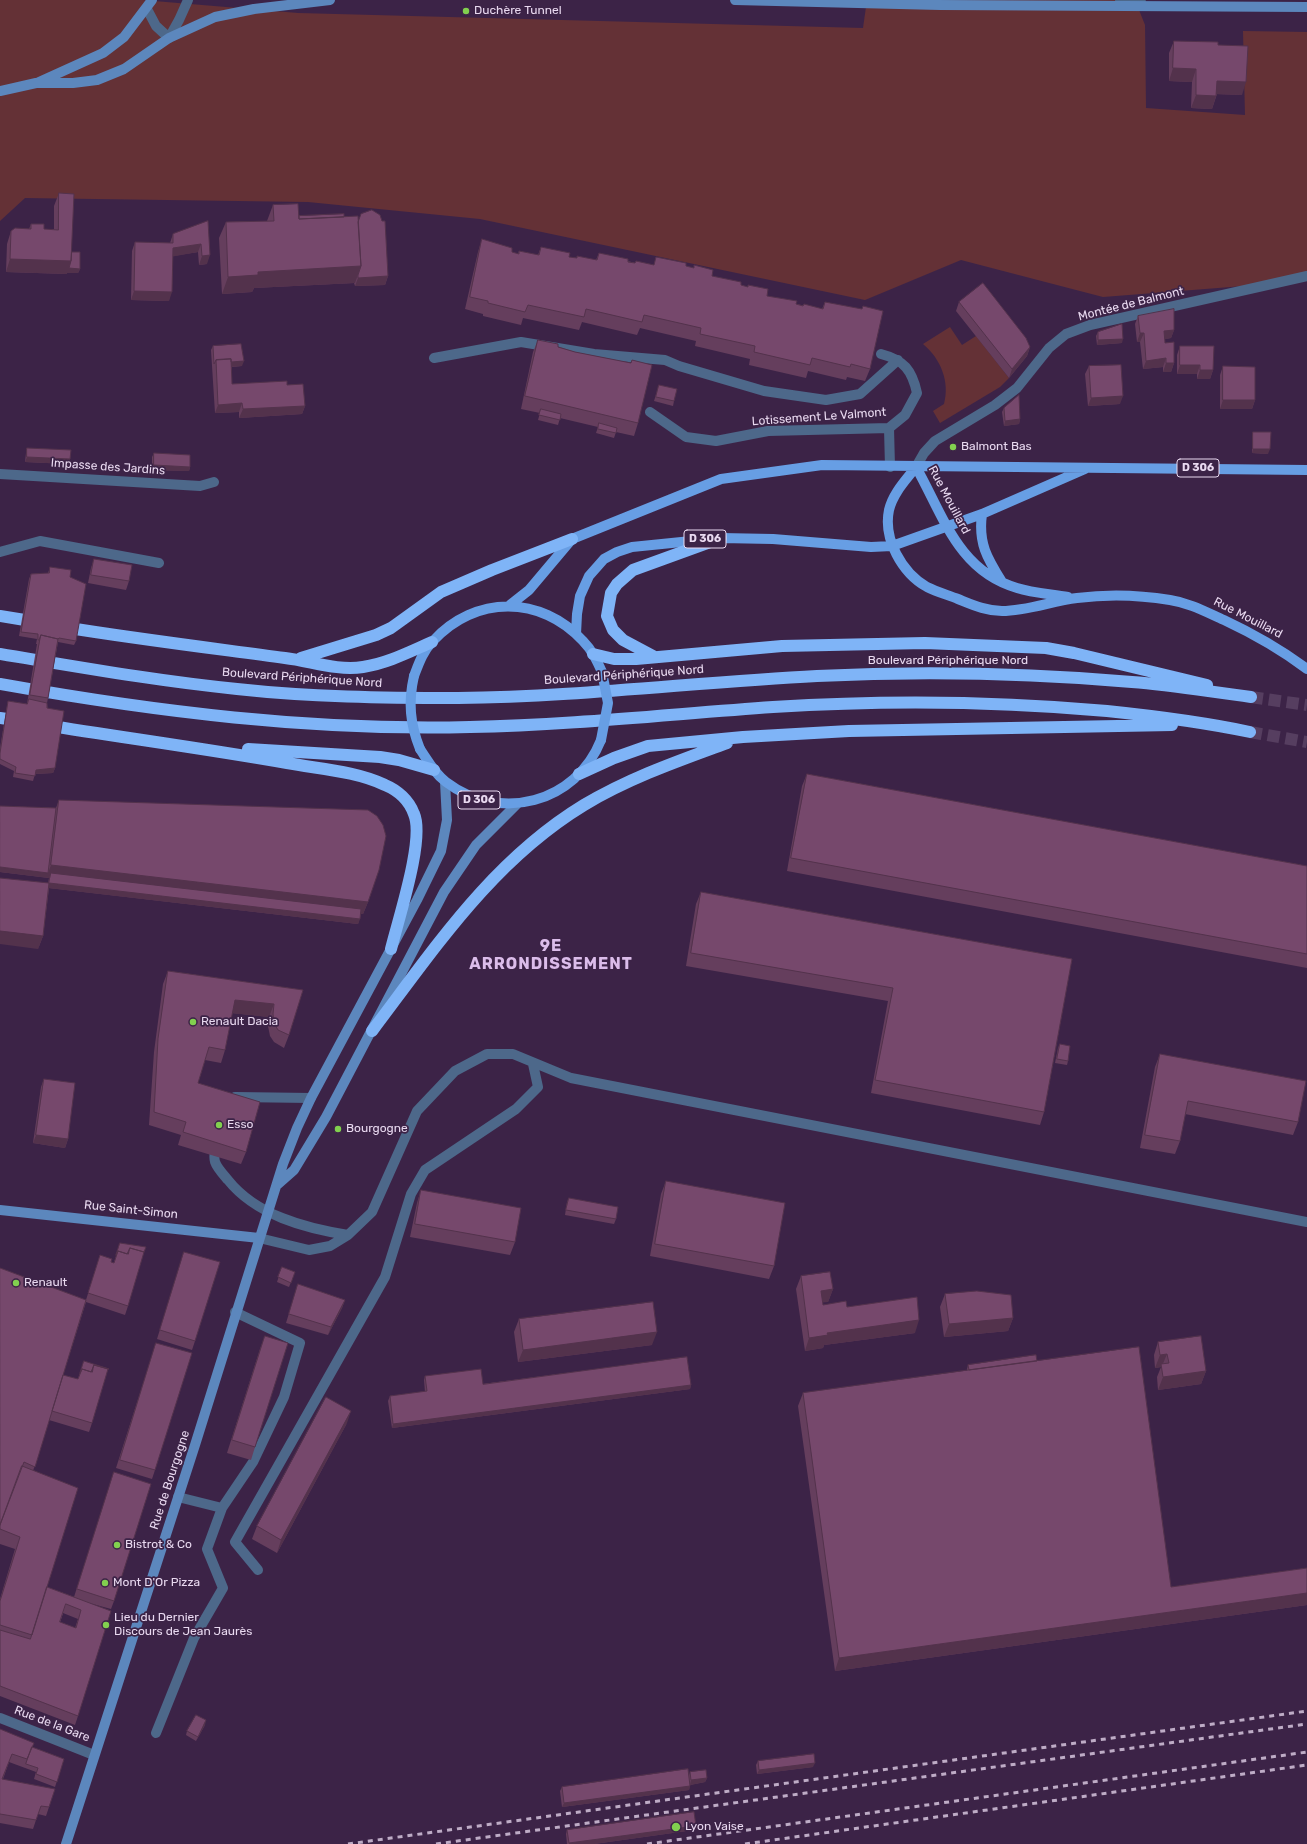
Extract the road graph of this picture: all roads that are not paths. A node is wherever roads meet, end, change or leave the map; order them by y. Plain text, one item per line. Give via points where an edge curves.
1 (188, 0) edge
2 (286, 0) edge
3 (330, 0) edge
4 (734, 0) edge
5 (1120, 0) edge
6 (150, 2) edge
7 (940, 2) edge
8 (301, 3) junction
9 (1169, 6) junction
10 (1307, 7) edge
11 (169, 38) junction
12 (36, 83) junction
13 (0, 91) edge
14 (1307, 276) edge
15 (881, 354) dead end
16 (434, 358) dead end
17 (898, 360) junction
18 (650, 412) dead end
19 (889, 428) junction
20 (890, 467) junction
21 (916, 467) junction
22 (1089, 468) junction
23 (1307, 470) edge
24 (0, 474) edge
25 (214, 482) dead end
26 (982, 514) junction
27 (948, 526) junction
28 (722, 538) junction
29 (572, 539) junction
30 (892, 546) junction
31 (0, 552) edge
32 (159, 563) dead end
33 (1002, 582) junction
34 (1076, 598) junction
35 (510, 605) junction
36 (0, 616) edge
37 (576, 634) junction
38 (432, 642) junction
39 (0, 654) edge
40 (593, 654) junction
41 (653, 656) junction
42 (298, 659) junction
43 (1307, 669) edge
44 (0, 684) edge
45 (0, 718) edge
46 (1213, 724) junction
47 (1250, 732) tunnel mouth
48 (743, 737) junction
49 (193, 746) junction
50 (434, 770) junction
51 (579, 774) junction
52 (445, 782) junction
53 (517, 804) junction
54 (391, 949) junction
55 (372, 1031) junction
56 (534, 1064) junction
57 (311, 1098) junction
58 (225, 1113) edge
59 (219, 1134) edge
60 (276, 1185) junction
61 (0, 1210) edge
62 (267, 1212) junction
63 (1307, 1222) edge
64 (348, 1235) junction
65 (259, 1238) junction
66 (235, 1312) junction
67 (178, 1497) junction
68 (222, 1508) junction
69 (258, 1570) dead end
70 (0, 1718) edge
71 (156, 1733) dead end
72 (94, 1755) junction
73 (66, 1844) edge

1 - 11 street
2 - 8 street
3 - 8 street
4 - 7 street
5 - 9 street
6 - 11 street via 156,26
6 - 12 street via 124,37 103,53
7 - 9 street
8 - 11 street via 215,17
9 - 10 street
11 - 12 street via 124,69 106,77 73,82
12 - 13 street
14 - 21 street, Montée de Balmont via 1090,325 1066,334 1049,348 1017,388 995,405 935,441
15 - 17 street, Lotissement Le Valmont
16 - 17 street, Lotissement Le Valmont via 521,342 594,354 665,360 764,391 826,400 860,394
17 - 19 street, Lotissement Le Valmont via 913,375 917,393 904,415
18 - 19 street, Lotissement Le Valmont via 686,437 716,441 768,431
19 - 20 street
20 - 21 main road, D 306
20 - 29 main road, D 306 via 822,465 720,479
21 - 22 main road, D 306
21 - 27 main road, Rue Mouillard
21 - 30 main road, Rue Mouillard via 894,496 889,511 888,527
22 - 23 main road, D 306
22 - 26 main road, D 306
24 - 25 street, Impasse des Jardins via 200,486
26 - 27 main road, D 306
26 - 33 main road, Rue Mouillard via 980,531 984,549
27 - 30 main road, D 306
27 - 33 main road, Rue Mouillard via 968,559 978,569
28 - 30 main road, D 306
28 - 37 main road, D 306 via 632,547 604,559 595,567 584,585 577,614
28 - 41 highway via 632,570 611,593 607,616 613,630 623,640
29 - 35 main road, D 306 via 529,590
29 - 42 highway via 441,592 391,628 376,635
30 - 34 main road, Rue Mouillard via 906,568 927,587 982,608 1002,611 1022,609
31 - 32 street via 40,541
33 - 34 main road, Rue Mouillard via 1017,588
34 - 43 main road, Rue Mouillard via 1145,597 1198,607 1273,644
35 - 37 main road, D 306 via 529,608 554,617
35 - 38 main road, D 306 via 467,614 447,627
36 - 42 highway via 122,637
37 - 40 main road, D 306
38 - 42 highway via 391,660 364,667 345,668
38 - 50 main road, D 306, bridge via 420,658 410,692 410,708 413,729 420,749
39 - 41 highway, Boulevard Périphérique Nord via 175,682 255,691 366,697 461,698 817,676 955,673 1136,682 1251,697 1168,674 1046,648 925,643 782,646
40 - 41 highway via 614,659
40 - 51 main road, D 306, bridge via 602,672 608,703 597,750
44 - 46 highway via 166,711 341,727 559,724 775,707 865,703 1019,704
45 - 49 highway
46 - 47 highway
46 - 48 highway via 849,731
48 - 51 highway via 648,746
48 - 55 highway via 640,776 583,806 541,835 517,855 467,906
49 - 50 highway via 380,757
49 - 54 highway via 363,777 384,784 406,800 415,814 417,843
50 - 52 main road, D 306
51 - 53 main road, D 306 via 553,793
52 - 53 main road, D 306 via 478,800
52 - 54 street, Rue de Bourgogne via 447,820 441,851
53 - 55 street via 476,845 444,892
54 - 57 street, Rue de Bourgogne
55 - 60 street via 294,1170
56 - 63 street via 571,1078
56 - 64 street via 513,1054 487,1054 455,1072 417,1111 372,1212
56 - 69 street via 538,1087 516,1109 424,1170 411,1194 384,1276 235,1542
57 - 58 street via 235,1097 227,1106
57 - 60 street, Rue de Bourgogne
59 - 62 street via 213,1155 216,1166 241,1195
60 - 62 street, Rue de Bourgogne
61 - 65 street, Rue Saint-Simon
62 - 64 street via 321,1231
62 - 65 street, Rue de Bourgogne
64 - 65 street via 330,1246 309,1250
65 - 66 street, Rue de Bourgogne
66 - 67 street, Rue de Bourgogne
66 - 68 street via 300,1343 284,1397 253,1462
67 - 68 street
67 - 72 street, Rue de Bourgogne
68 - 71 street via 207,1549 223,1588 194,1638
70 - 72 street, Rue de la Gare
72 - 73 street, Rue de Bourgogne

